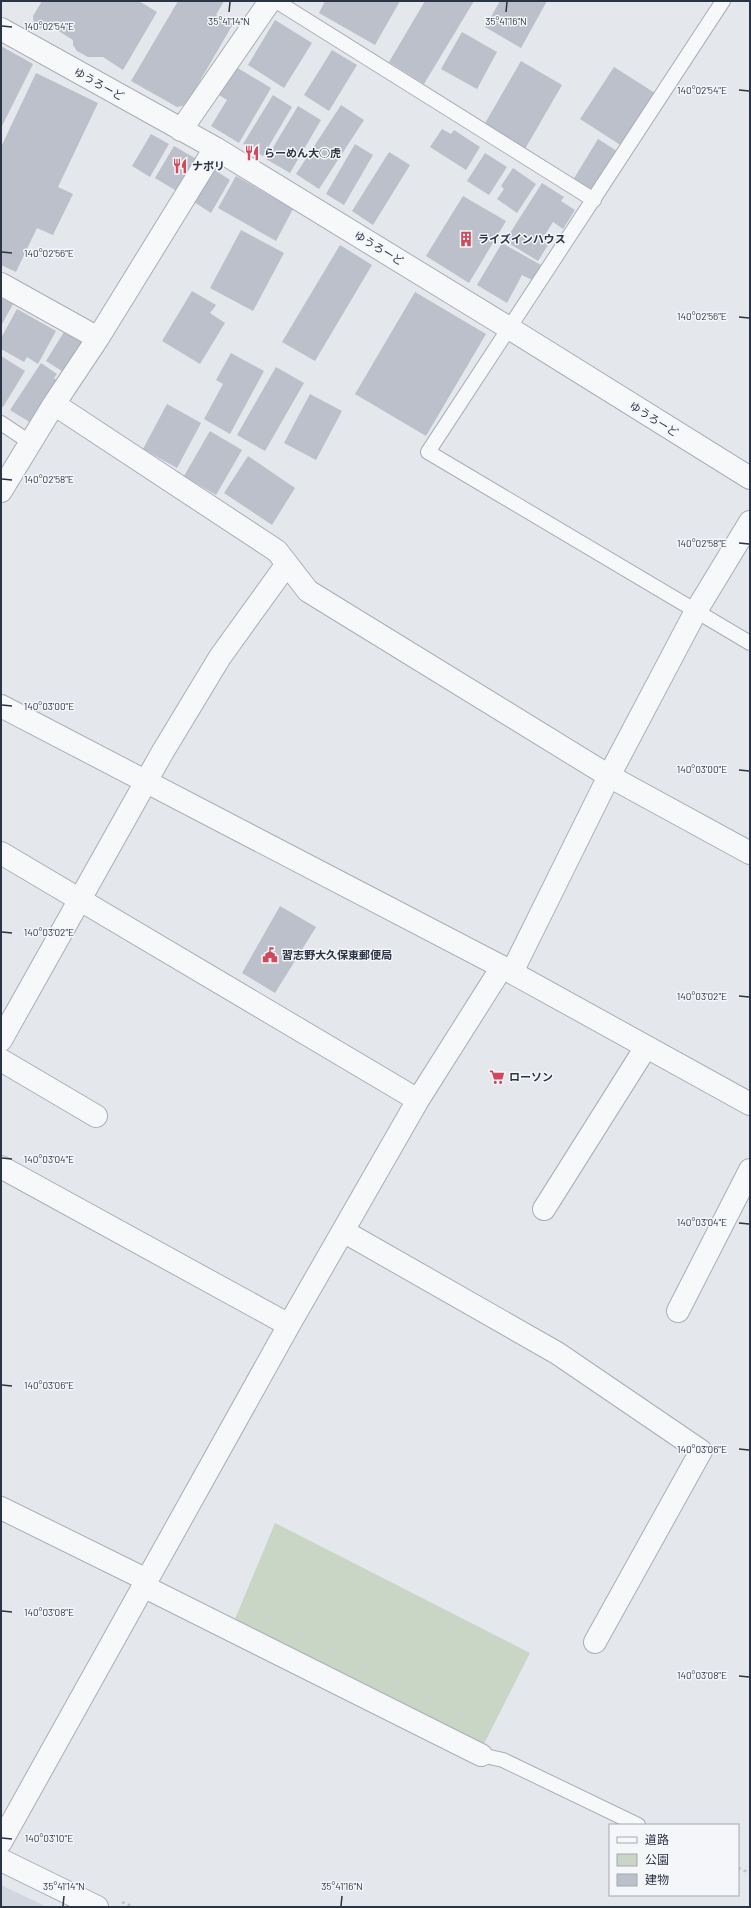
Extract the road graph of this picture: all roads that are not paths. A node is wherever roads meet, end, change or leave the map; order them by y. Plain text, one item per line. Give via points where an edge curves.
1 (270, 1) edge
2 (276, 1) edge
3 (723, 1) edge
4 (1, 29) edge
5 (181, 130) junction
6 (215, 148) junction
7 (594, 200) junction
8 (1, 284) edge
9 (509, 328) junction
10 (98, 338) junction
11 (54, 404) junction
12 (1, 423) edge
13 (31, 443) junction
14 (750, 478) edge
15 (1, 491) edge
16 (750, 522) edge
17 (287, 564) junction
18 (696, 611) junction
19 (750, 643) edge
20 (1, 706) edge
21 (609, 776) junction
22 (146, 781) junction
23 (1, 853) edge
24 (750, 853) edge
25 (80, 900) junction
26 (507, 969) junction
27 (1, 1040) edge
28 (646, 1047) junction
29 (1, 1060) edge
30 (418, 1100) junction
31 (750, 1104) edge
32 (96, 1116) dead end
33 (1, 1167) edge
34 (750, 1170) edge
35 (544, 1209) dead end
36 (343, 1230) junction
37 (678, 1311) dead end
38 (289, 1325) junction
39 (1, 1508) edge
40 (145, 1583) junction
41 (595, 1642) dead end
42 (481, 1755) joint
43 (636, 1824) edge
44 (1, 1842) edge
45 (1, 1860) edge
46 (97, 1907) edge

1 - 5 street
2 - 7 lane
3 - 7 lane
4 - 5 street, ゆうろーど
5 - 6 street, ゆうろーど
6 - 9 street, ゆうろーど
6 - 10 street
7 - 9 lane
8 - 10 street
9 - 14 street, ゆうろーど
9 - 18 lane via 428,452
10 - 11 street
11 - 13 street
11 - 17 street via 278,551
12 - 13 lane
13 - 15 street
16 - 18 street
17 - 21 street via 308,591
17 - 22 street via 220,657
18 - 19 lane
18 - 21 street
20 - 22 street
21 - 24 street
21 - 26 street
22 - 25 street
22 - 26 street
23 - 25 street
25 - 27 street
25 - 30 street
26 - 28 street
26 - 30 street
28 - 31 street
28 - 35 street
29 - 32 street
30 - 36 street
33 - 38 street
34 - 37 street
36 - 38 street
36 - 41 street via 557,1353 701,1452
38 - 40 street
39 - 40 street
40 - 42 street
40 - 44 street
42 - 43 lane via 503,1760
45 - 46 street

